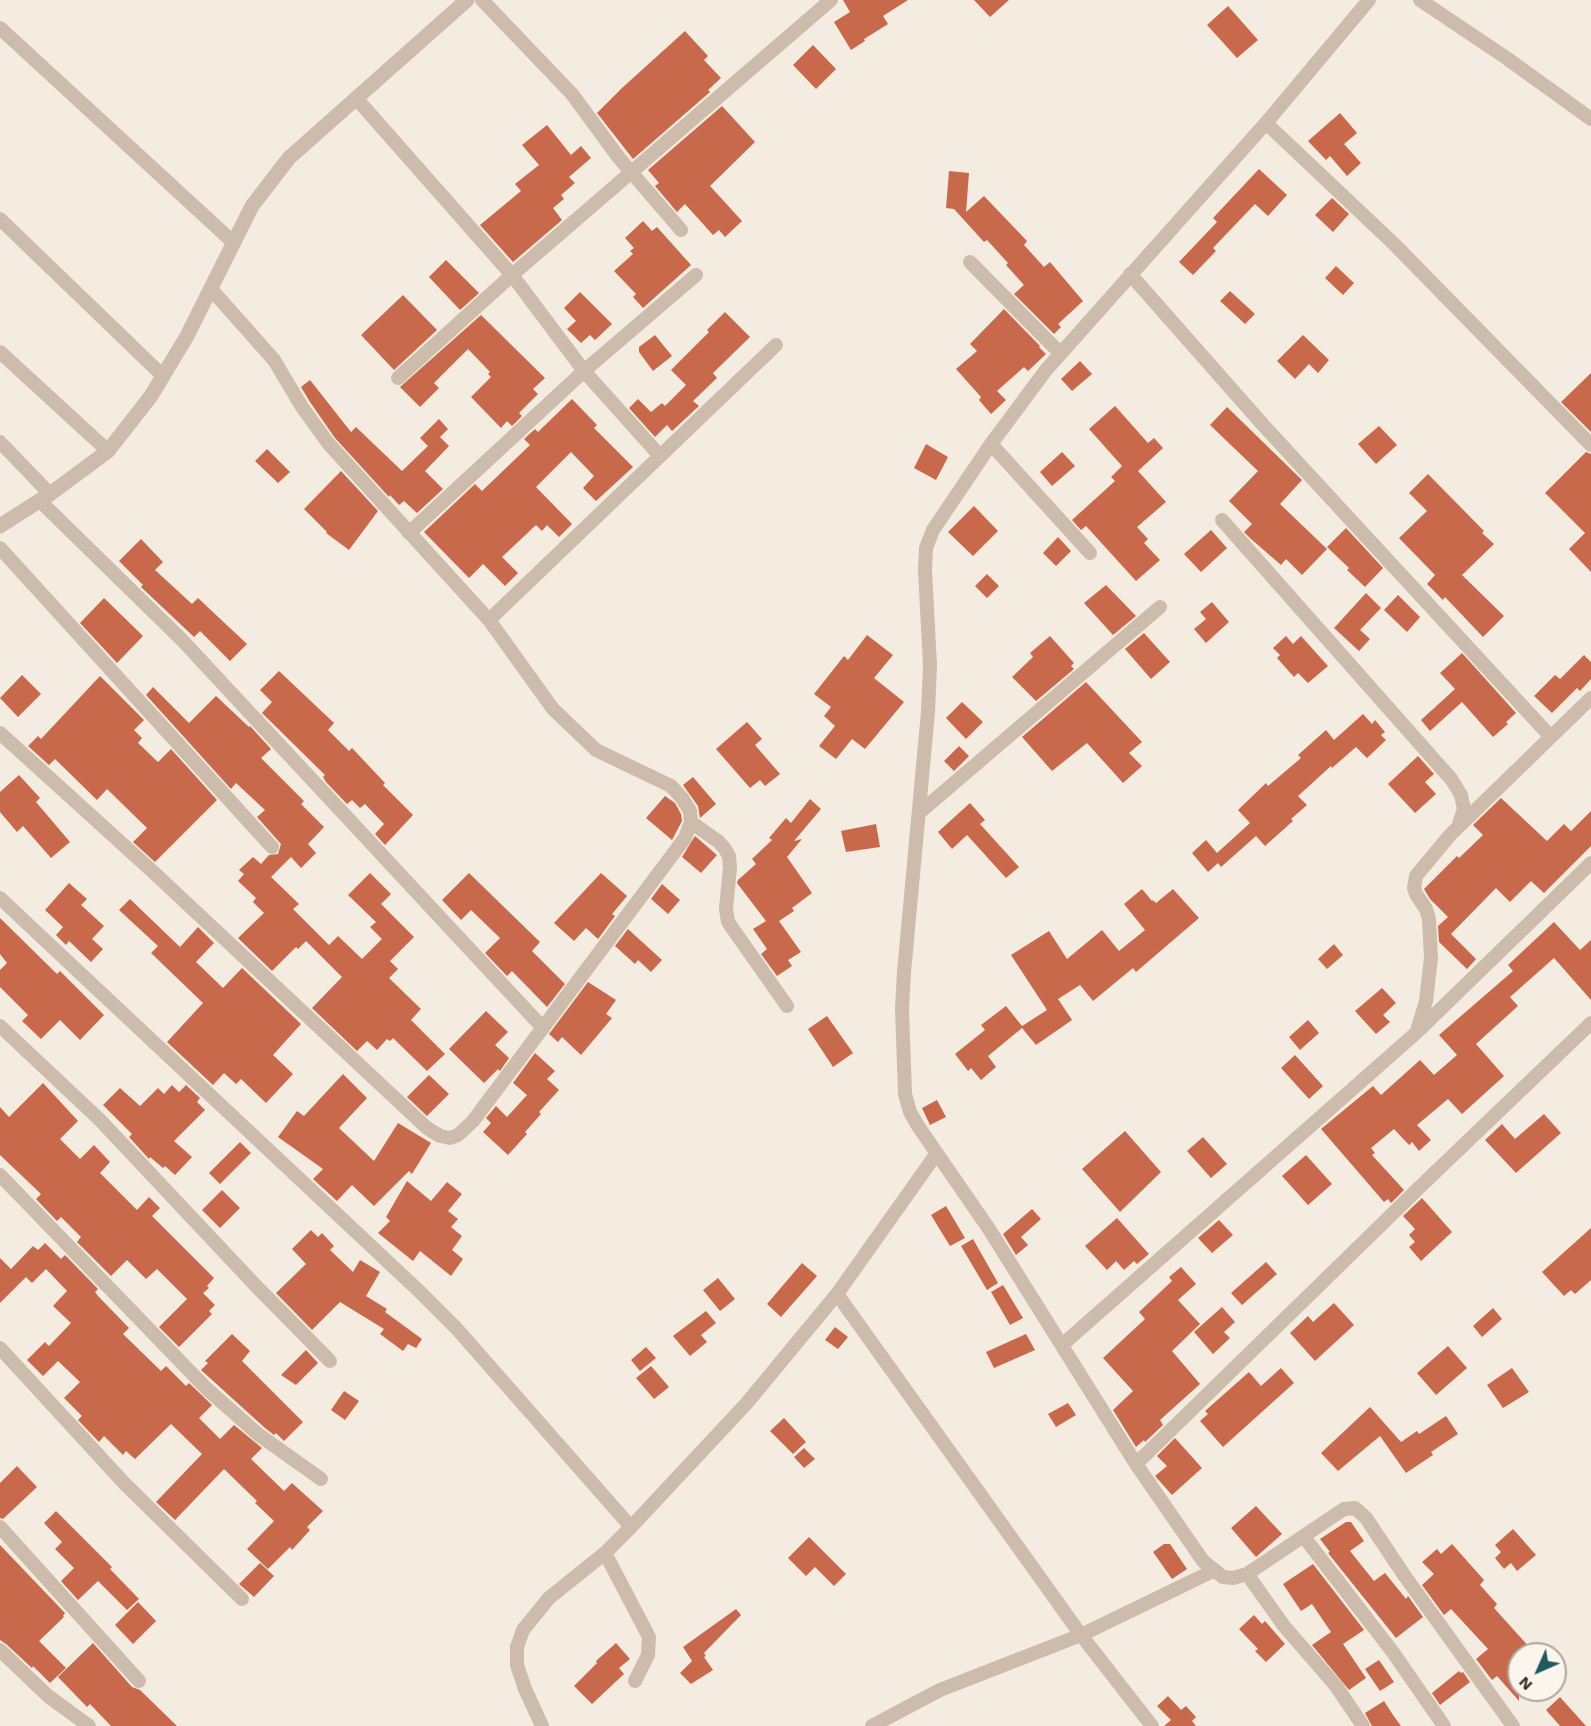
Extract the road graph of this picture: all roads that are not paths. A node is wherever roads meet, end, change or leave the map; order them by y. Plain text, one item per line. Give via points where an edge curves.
1 (468, 0) edge
2 (482, 0) edge
3 (831, 0) edge
4 (1369, 0) edge
5 (1420, 0) edge
6 (1357, 6) edge
7 (0, 28) edge
8 (356, 98) junction
9 (1591, 119) edge
10 (1266, 123) junction
11 (631, 173) junction
12 (0, 219) edge
13 (681, 230) dead end
14 (234, 243) junction
15 (970, 262) dead end
16 (1130, 274) junction
17 (512, 275) junction
18 (696, 275) dead end
19 (211, 289) junction
20 (776, 345) dead end
21 (0, 352) edge
22 (1060, 352) junction
23 (584, 371) junction
24 (163, 376) junction
25 (398, 378) dead end
26 (0, 442) edge
27 (991, 444) junction
28 (1591, 445) edge
29 (108, 451) junction
30 (660, 456) junction
31 (45, 497) junction
32 (1222, 520) dead end
33 (0, 526) edge
34 (409, 533) junction
35 (0, 548) edge
36 (1090, 553) dead end
37 (1160, 607) dead end
38 (489, 620) junction
39 (1591, 698) edge
40 (0, 732) edge
41 (1550, 736) junction
42 (919, 813) junction
43 (691, 822) junction
44 (1458, 827) junction
45 (272, 847) dead end
46 (1591, 863) edge
47 (0, 898) edge
48 (787, 1006) dead end
49 (1591, 1023) edge
50 (0, 1026) edge
51 (543, 1028) junction
52 (1416, 1033) junction
53 (937, 1153) junction
54 (0, 1175) edge
55 (837, 1294) junction
56 (1062, 1345) junction
57 (0, 1348) edge
58 (330, 1361) dead end
59 (1136, 1464) junction
60 (321, 1479) dead end
61 (0, 1527) edge
62 (630, 1527) junction
63 (1304, 1537) junction
64 (605, 1553) junction
65 (1213, 1571) junction
66 (1247, 1574) junction
67 (242, 1599) dead end
68 (1081, 1635) junction
69 (0, 1650) edge
70 (140, 1681) dead end
71 (634, 1681) dead end
72 (89, 1726) edge
73 (542, 1726) edge
74 (872, 1726) edge
75 (1152, 1726) edge
76 (1363, 1726) edge
77 (1444, 1726) edge
78 (1513, 1726) edge

1 - 8 street
2 - 11 street via 572,94
3 - 11 street
4 - 6 street
5 - 9 street
6 - 10 street via 1321,60
7 - 14 street
8 - 14 street via 289,158 252,206
8 - 17 street
10 - 16 street
10 - 28 street via 1394,244
11 - 13 street
11 - 17 street
12 - 24 street
14 - 19 street
15 - 22 street
16 - 22 street
16 - 41 street via 1264,426
17 - 23 street
17 - 25 street
18 - 23 street
19 - 24 street
19 - 34 street via 274,360 328,443
20 - 30 street
21 - 29 street
22 - 27 street
23 - 30 street
23 - 34 street
24 - 29 street
26 - 31 street
27 - 36 street
27 - 42 street via 933,530 926,548 929,688
29 - 31 street
30 - 38 street
31 - 33 street
31 - 51 street
32 - 44 street via 1452,780 1464,809
34 - 38 street
35 - 45 street
37 - 42 street
38 - 43 street via 553,709 576,733 596,750 671,786 690,811
39 - 41 street
40 - 51 street via 440,1136 450,1138 466,1129
41 - 44 street
42 - 53 street via 902,1009 905,1094 910,1112
43 - 48 street via 719,842 729,856 728,922
43 - 51 street via 685,838
44 - 52 street via 1421,868 1414,882 1416,894 1426,909 1431,958 1426,1001
46 - 52 street
47 - 62 street via 419,1291 457,1329
49 - 59 street
50 - 58 street via 100,1120
52 - 56 street
53 - 55 street
53 - 56 street
54 - 60 street via 207,1389 259,1434
55 - 62 street via 746,1404
55 - 68 street
56 - 59 street
57 - 67 street via 124,1483
59 - 65 street
61 - 70 street
62 - 64 street
63 - 66 street
63 - 77 street via 1399,1660
63 - 78 street via 1344,1509 1360,1511
64 - 71 street via 649,1637 648,1655
64 - 73 street via 549,1598 523,1630 517,1647 517,1665
65 - 66 street via 1233,1578
65 - 68 street
66 - 76 street
68 - 74 street via 940,1690
68 - 75 street
69 - 72 street via 48,1696

